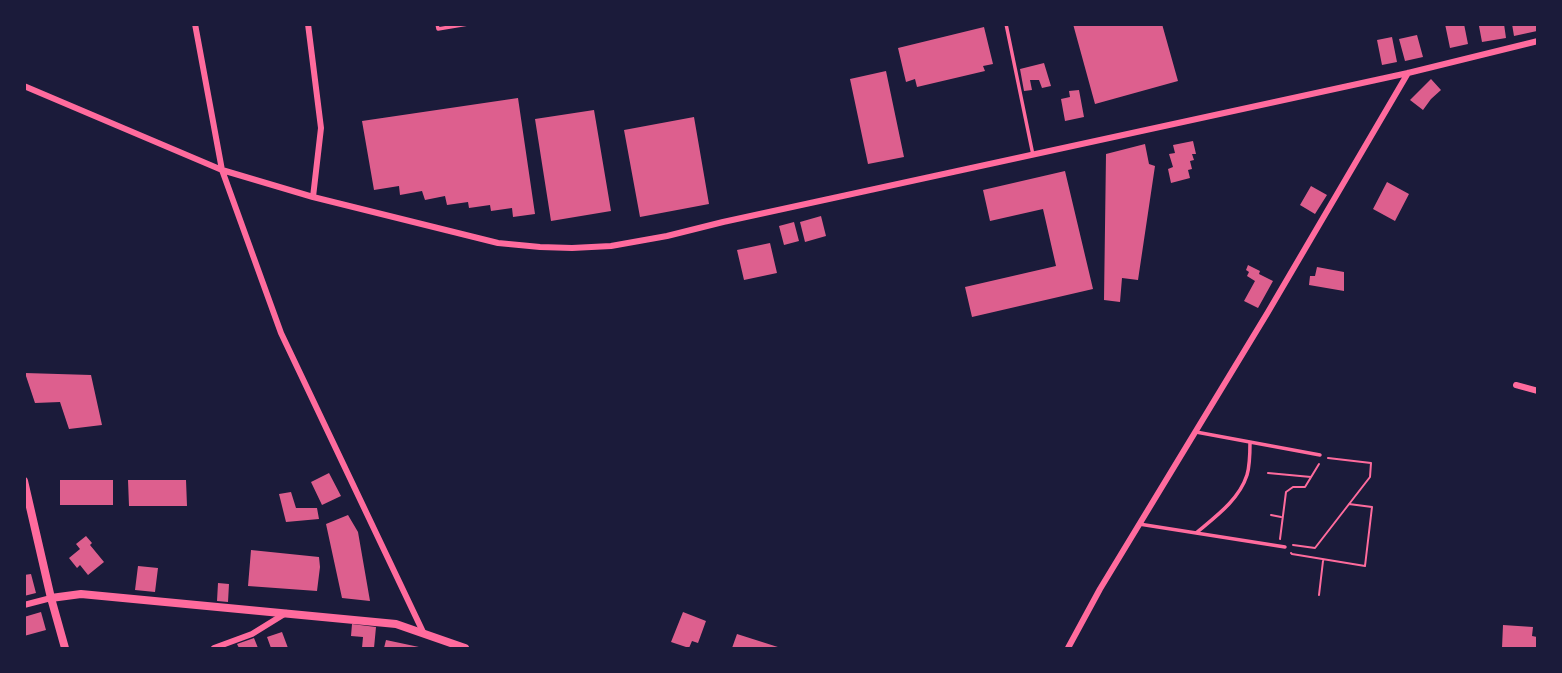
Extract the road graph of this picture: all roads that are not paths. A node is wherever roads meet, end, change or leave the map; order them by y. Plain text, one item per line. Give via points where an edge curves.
1 (195, 24) edge
2 (308, 24) edge
3 (437, 24) edge
4 (468, 24) edge
5 (1006, 24) edge
6 (1538, 41) edge
7 (1408, 74) junction
8 (24, 86) edge
9 (1033, 155) junction
10 (222, 170) junction
11 (313, 197) junction
12 (1516, 385) dead end
13 (1538, 391) edge
14 (1196, 432) junction
15 (1250, 442) junction
16 (1320, 455) dead end
17 (24, 481) edge
18 (1139, 524) junction
19 (1196, 533) junction
20 (1285, 547) road end
21 (51, 598) junction
22 (24, 605) edge
23 (286, 613) junction
24 (424, 634) junction
25 (65, 649) edge
26 (214, 649) edge
27 (465, 649) edge
28 (1068, 649) edge

1 - 10 street
2 - 11 street via 321,128
3 - 4 lane via 438,29
5 - 9 lane
6 - 7 street
7 - 9 street
7 - 14 street
8 - 10 street
9 - 11 street via 611,246 551,248 498,243
10 - 11 street
10 - 24 street via 281,333
12 - 13 street
14 - 15 lane
14 - 18 street
15 - 16 lane
15 - 19 lane via 1247,475 1239,492
17 - 21 street
18 - 19 lane
18 - 28 street
19 - 20 lane
21 - 22 street
21 - 23 street via 81,594
21 - 25 street
23 - 24 street via 396,624
23 - 26 street via 252,634
24 - 27 street

